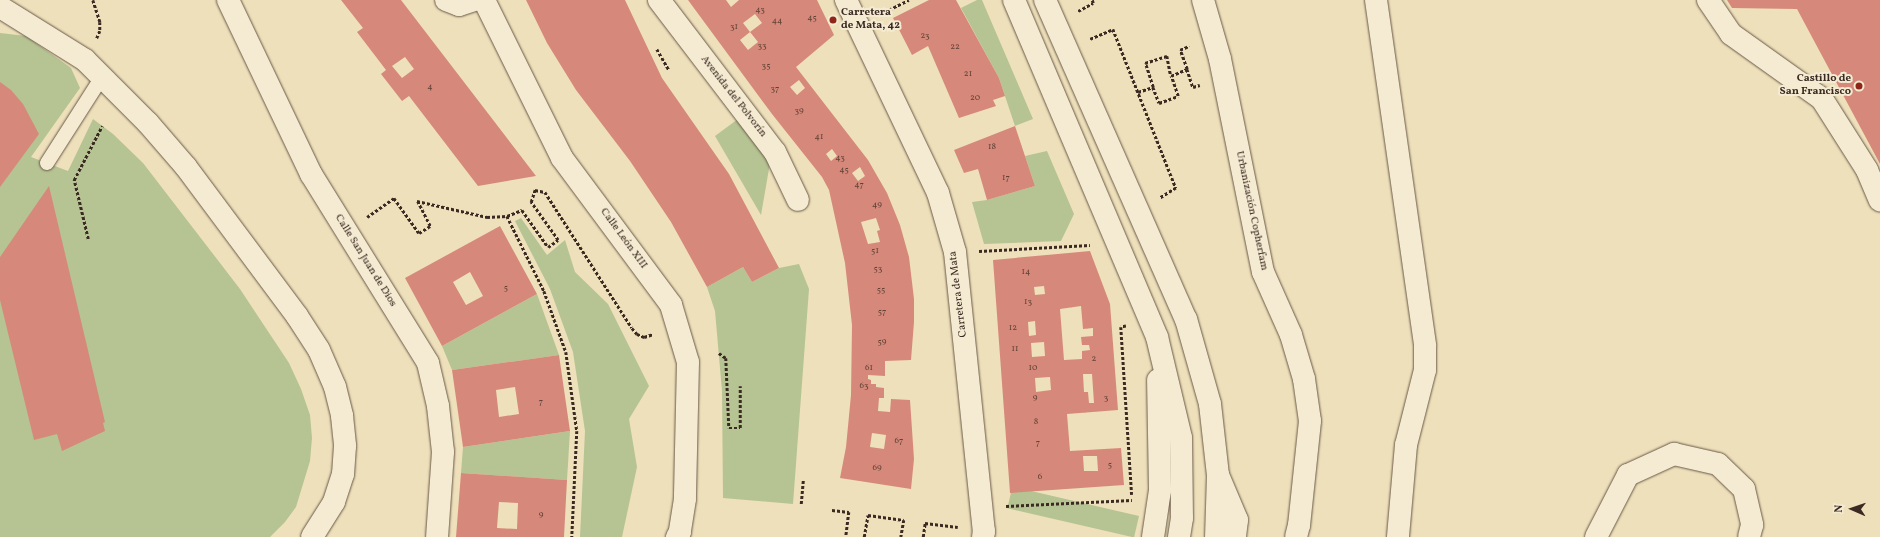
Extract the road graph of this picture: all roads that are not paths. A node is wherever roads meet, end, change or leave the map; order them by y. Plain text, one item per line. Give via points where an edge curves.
1 (228, 0) edge
2 (446, 0) edge
3 (474, 0) edge
4 (484, 0) edge
5 (658, 0) edge
6 (846, 0) edge
7 (1014, 0) edge
8 (1045, 0) edge
9 (1203, 0) edge
10 (1376, 0) edge
11 (1708, 0) edge
12 (0, 7) edge
13 (102, 77) junction
14 (47, 164) dead end
15 (798, 200) dead end
16 (1880, 200) edge
17 (1153, 327) junction
18 (1218, 475) junction
19 (983, 534) edge
20 (682, 535) edge
21 (312, 537) edge
22 (437, 537) edge
23 (1153, 537) edge
24 (1179, 537) edge
25 (1216, 537) edge
26 (1235, 537) edge
27 (1296, 537) edge
28 (1398, 537) edge
29 (1596, 537) edge
30 (1749, 537) edge

1 - 22 street, Calle San Juan de Dios via 311,174 428,362 438,406 443,452
2 - 3 street via 459,5
4 - 20 street, Calle León XIII via 562,158 671,304 688,362
5 - 15 street, Avenida del Polvorín via 775,152
6 - 19 street, Carretera de Mata via 938,193 955,252
7 - 17 street
8 - 18 street via 1186,319 1210,404
9 - 27 street, Urbanización Copherfam via 1220,60 1263,272 1291,335 1304,379 1310,421
10 - 28 street via 1425,346 1425,370 1406,445
11 - 16 street via 1731,34 1822,99 1868,170
12 - 13 street via 85,60
13 - 14 lane
13 - 21 street via 148,123 186,167 297,316 319,350 335,386 345,446 343,474 334,502
17 - 23 street via 1160,490
17 - 24 street via 1181,438 1182,518
18 - 25 street
18 - 26 street via 1237,520
29 - 30 street via 1628,475 1674,454 1718,464 1744,489 1752,525

